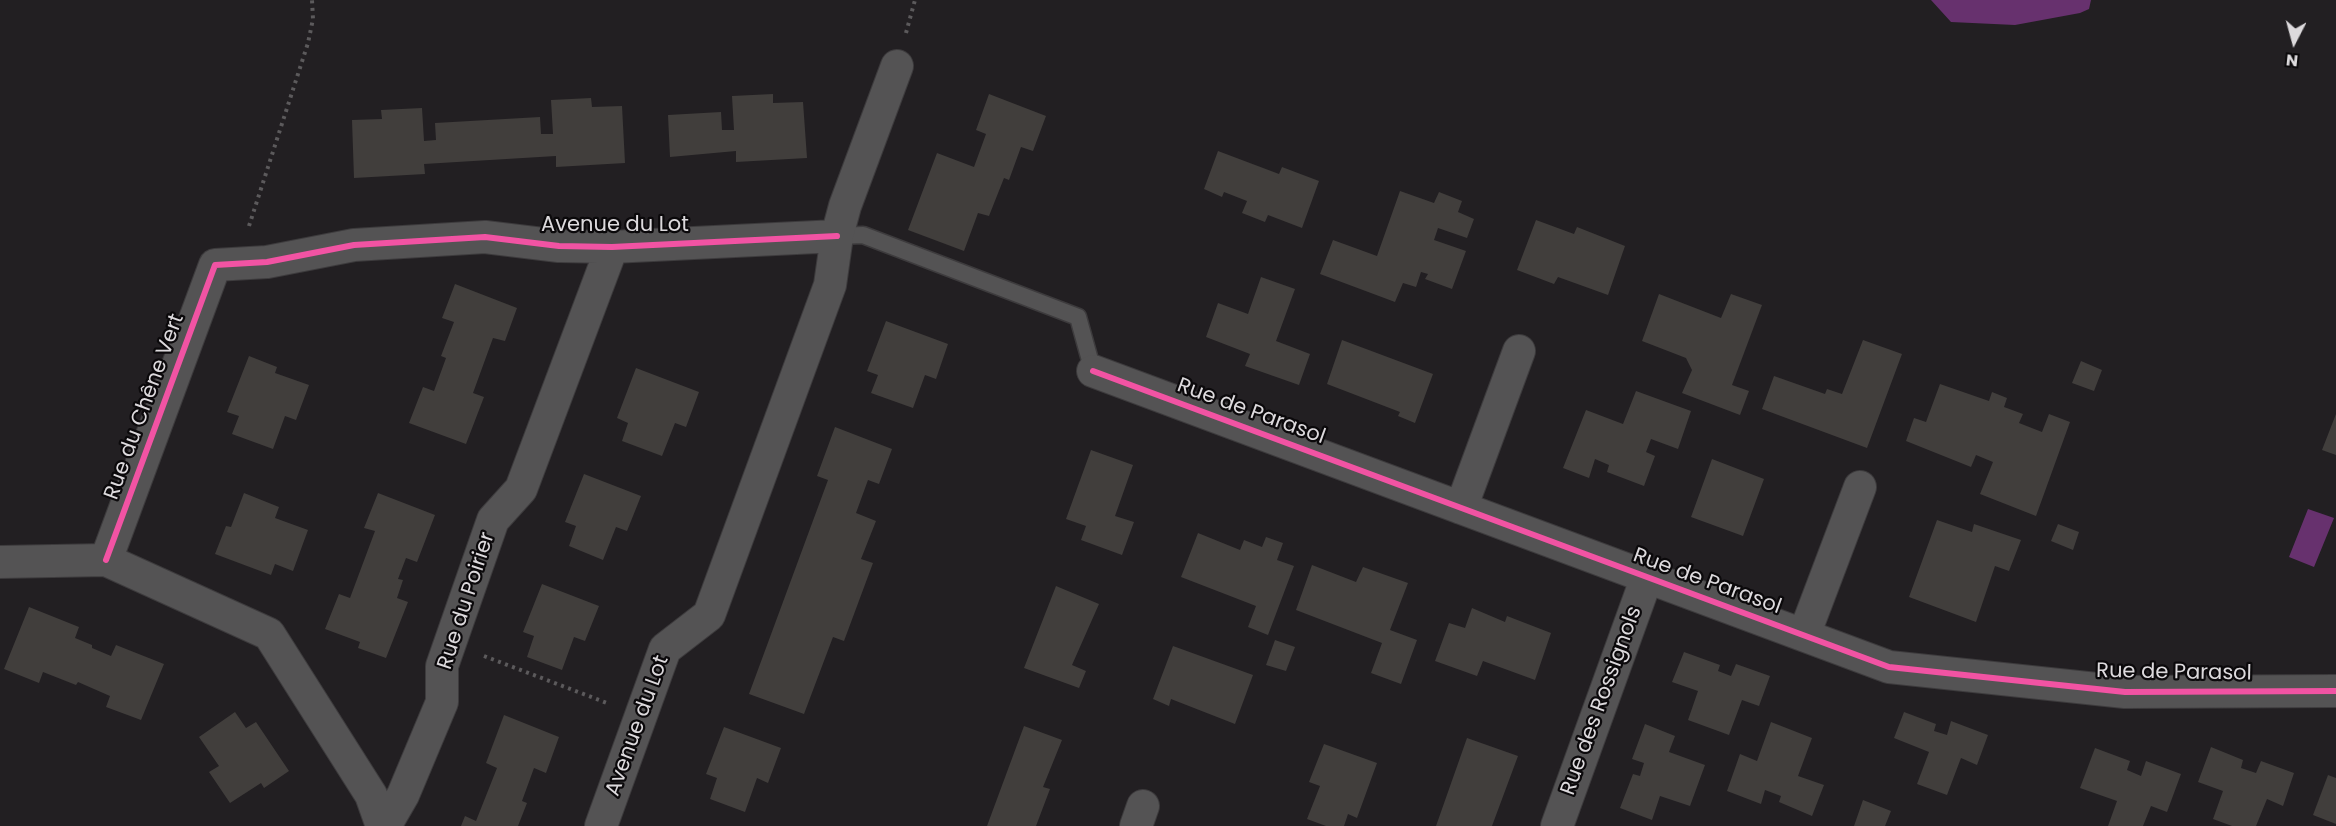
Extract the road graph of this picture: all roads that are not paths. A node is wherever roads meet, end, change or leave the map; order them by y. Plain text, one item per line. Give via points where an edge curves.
1 (897, 66) dead end
2 (837, 236) junction
3 (612, 247) junction
4 (226, 265) joint
5 (1519, 351) dead end
6 (1093, 371) joint
7 (1860, 487) dead end
8 (1461, 508) junction
9 (106, 560) junction
10 (0, 562) edge
11 (1647, 577) junction
12 (1804, 636) junction
13 (2336, 691) edge
14 (383, 826) edge
15 (601, 826) edge
16 (1557, 826) edge

1 - 2 street, Avenue du Lot
2 - 3 street, Avenue du Lot
2 - 6 lane, Avenue du Lot via 863,236 1078,317
2 - 15 street, Avenue du Lot via 830,285 709,615 665,649
3 - 4 street, Avenue du Lot via 559,246 485,237 354,245 267,262
3 - 14 street, Rue du Poirier via 521,489 493,520 442,666 442,702 404,795
4 - 9 street, Rue du Chêne Vert
5 - 8 street
6 - 8 street, Rue de Parasol
7 - 12 street
8 - 11 street, Rue de Parasol
9 - 10 street
9 - 14 street via 269,634 371,795
11 - 12 street, Rue de Parasol
11 - 16 street, Rue des Rossignols
12 - 13 street, Rue de Parasol via 1889,667 2114,691

